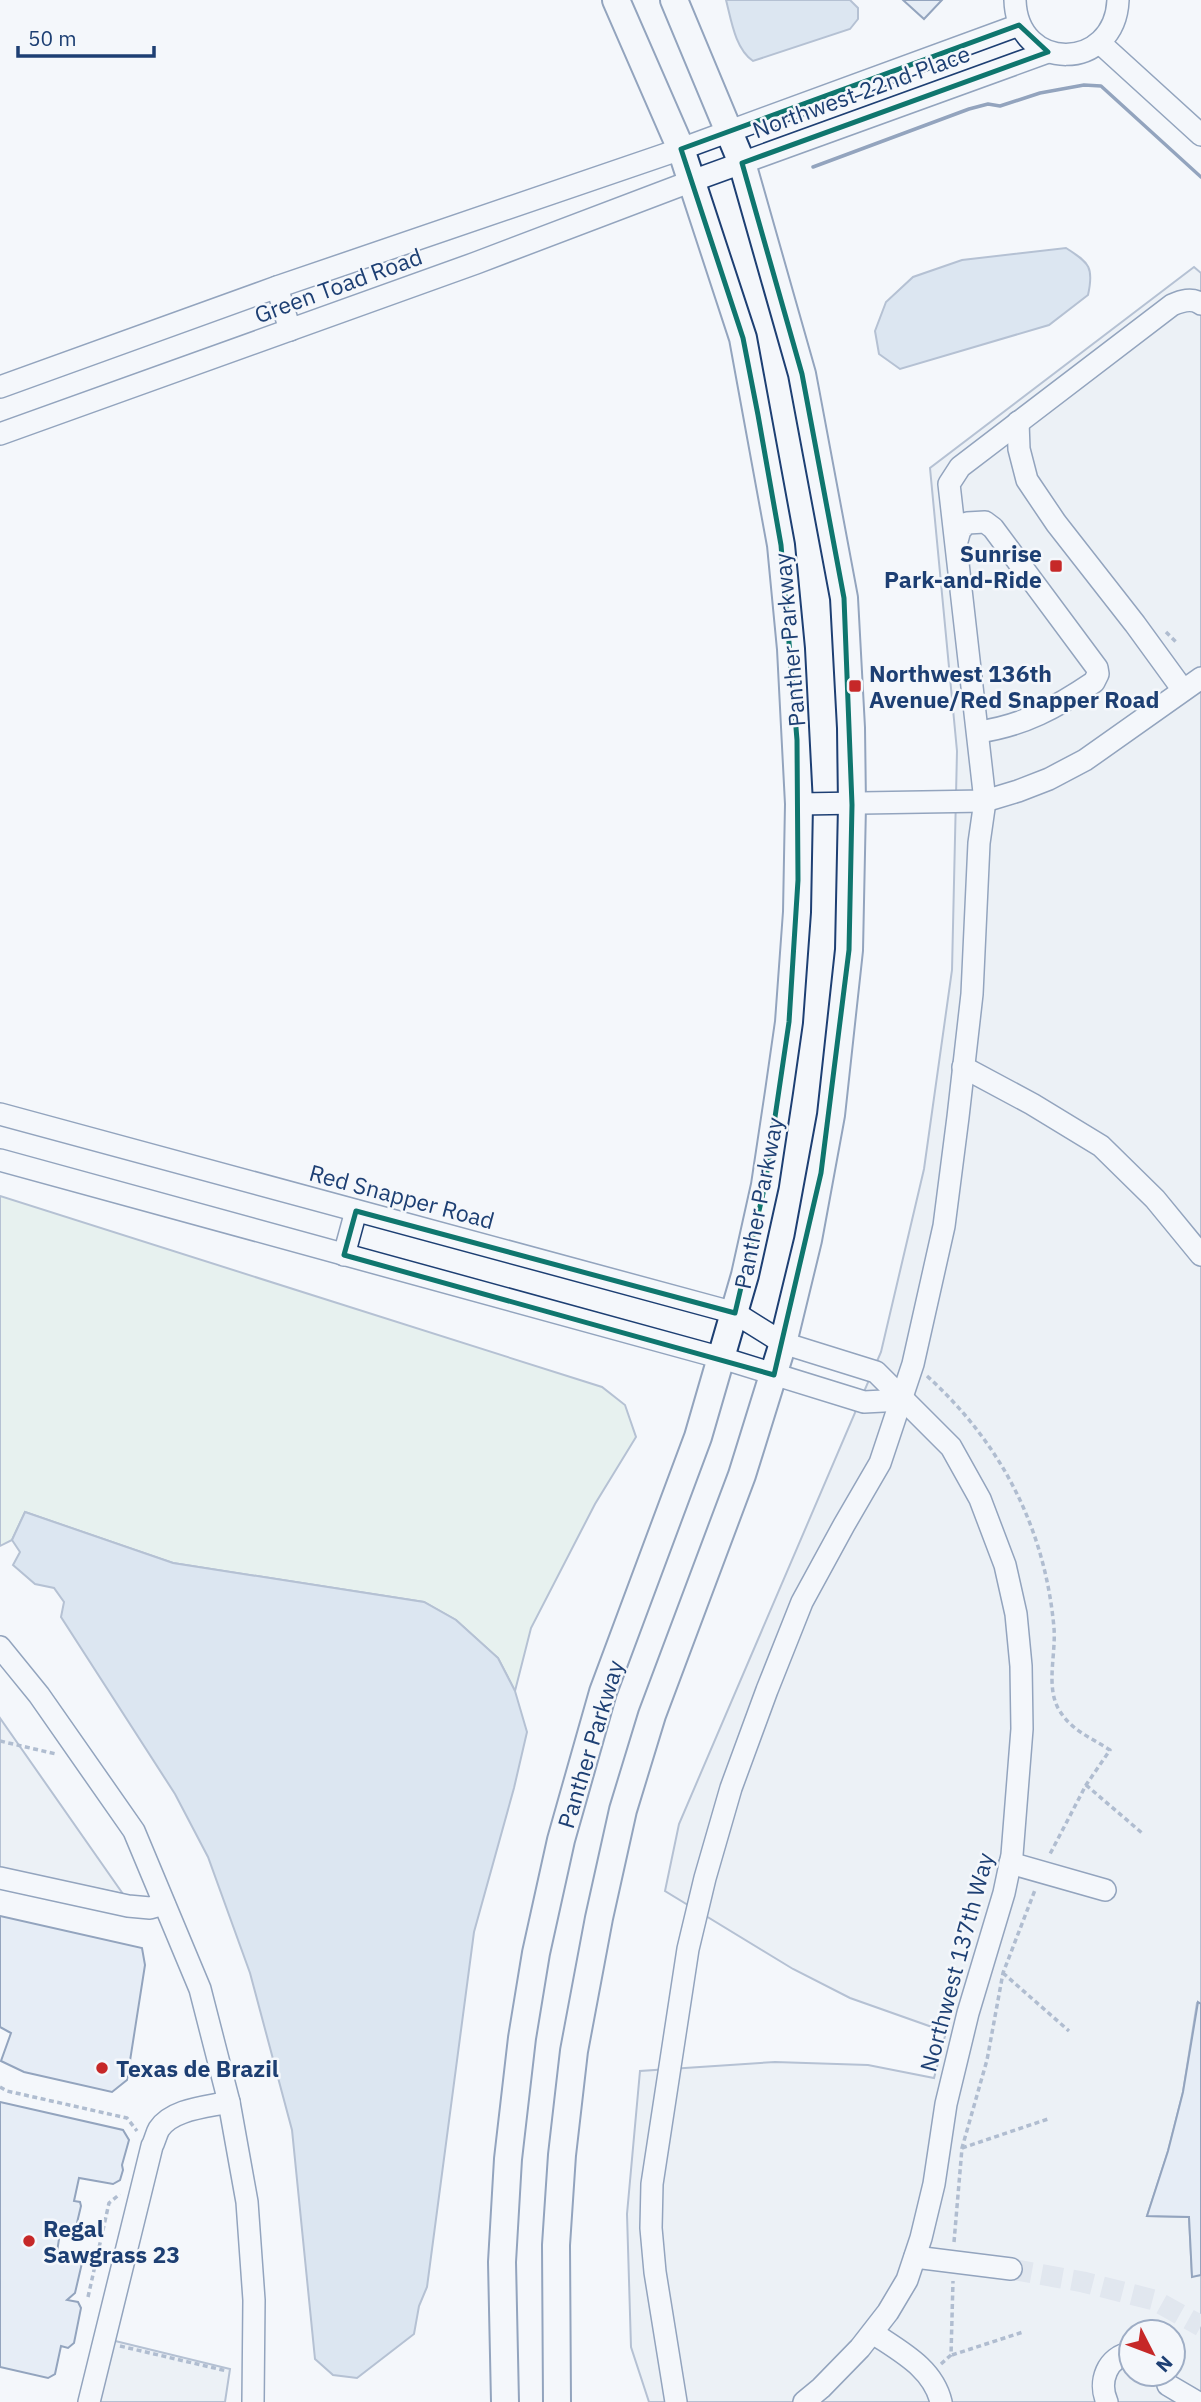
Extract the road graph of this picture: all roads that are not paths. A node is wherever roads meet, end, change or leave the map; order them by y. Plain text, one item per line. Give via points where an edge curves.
1 (616, 0) edge
2 (674, 0) edge
3 (1015, 0) edge
4 (1118, 0) edge
5 (1019, 25) junction
6 (1100, 43) junction
7 (1048, 52) junction
8 (935, 57) junction
9 (947, 88) junction
10 (728, 132) junction
11 (1201, 135) edge
12 (681, 149) junction
13 (741, 163) junction
14 (692, 181) junction
15 (277, 287) junction
16 (1201, 304) edge
17 (290, 330) junction
18 (0, 387) edge
19 (1018, 422) junction
20 (0, 434) edge
21 (957, 541) junction
22 (1201, 677) edge
23 (1183, 690) junction
24 (978, 732) junction
25 (985, 801) junction
26 (799, 804) junction
27 (852, 805) junction
28 (963, 1067) junction
29 (0, 1114) edge
30 (0, 1160) edge
31 (356, 1211) junction
32 (344, 1255) junction
33 (1201, 1255) edge
34 (736, 1313) junction
35 (783, 1343) junction
36 (722, 1358) junction
37 (774, 1375) junction
38 (903, 1400) junction
39 (0, 1647) edge
40 (1010, 1863) junction
41 (0, 1878) edge
42 (1105, 1890) dead end
43 (164, 1904) junction
44 (229, 2102) junction
45 (915, 2257) junction
46 (1011, 2269) tunnel mouth
47 (873, 2333) junction
48 (1117, 2359) edge
49 (1171, 2388) edge
50 (89, 2402) edge
51 (255, 2402) edge
52 (505, 2402) edge
53 (557, 2402) edge
54 (676, 2402) edge
55 (804, 2402) edge
56 (941, 2402) edge
57 (1107, 2402) edge
58 (1196, 2402) edge

1 - 12 main road, Panther Parkway
2 - 10 main road
3 - 5 street
4 - 6 street via 1111,30
5 - 7 street
5 - 8 street, Northwest 22nd Place
6 - 7 street via 1075,54
6 - 11 street
7 - 9 street, Northwest 22nd Place
8 - 9 street
8 - 10 street, Northwest 22nd Place
9 - 13 street, Northwest 22nd Place
10 - 12 street, Northwest 22nd Place
10 - 13 main road
12 - 14 main road, Panther Parkway
12 - 15 street, Green Toad Road
13 - 14 street, Northwest 22nd Place
13 - 27 main road via 802,373 844,598
14 - 17 street, Green Toad Road
14 - 26 main road, Panther Parkway via 743,338 781,545
15 - 17 street
15 - 18 street, Green Toad Road
16 - 19 street via 1184,300 1172,305
17 - 20 street, Green Toad Road
19 - 21 street via 952,476 951,516
19 - 23 street via 1027,480
21 - 24 street
21 - 24 street via 967,523 985,522 993,528 1098,674 1094,682 1040,715
22 - 23 street
23 - 25 street via 1085,760 1049,779
24 - 25 street
25 - 27 street
25 - 28 street
26 - 27 street
26 - 34 main road, Panther Parkway via 789,1022 765,1185
27 - 35 main road via 849,950 831,1115
28 - 33 street via 1101,1146
28 - 38 street via 944,1226
29 - 31 street, Red Snapper Road
30 - 32 street
31 - 32 street
31 - 34 street, Red Snapper Road
32 - 36 street
34 - 35 street, Red Snapper Road
34 - 36 main road, Panther Parkway
35 - 37 main road
35 - 38 street, Northwest 137th Way via 876,1372
36 - 37 street
36 - 52 main road, Panther Parkway via 691,1458 603,1692 548,1890 522,2038 508,2159 502,2262
37 - 38 street via 864,1402
37 - 53 main road via 725,1523 652,1715 623,1810 599,1918 574,2051 562,2155 556,2269
38 - 40 street, Northwest 137th Way via 951,1447 980,1499 1005,1566 1016,1614 1023,1729
38 - 54 street via 880,1463 803,1601 767,1690 727,1801 688,1949 651,2228
39 - 43 street via 134,1831
40 - 42 street
40 - 45 street, Northwest 137th Way via 946,2104 934,2184
41 - 43 street via 128,1906
43 - 44 street via 200,1989
44 - 50 street via 169,2119 159,2129
44 - 51 street via 247,2202
45 - 46 street
45 - 47 street, Northwest 137th Way
47 - 55 street, Northwest 137th Way
47 - 56 street via 929,2374
48 - 57 street via 1103,2381
49 - 58 street

